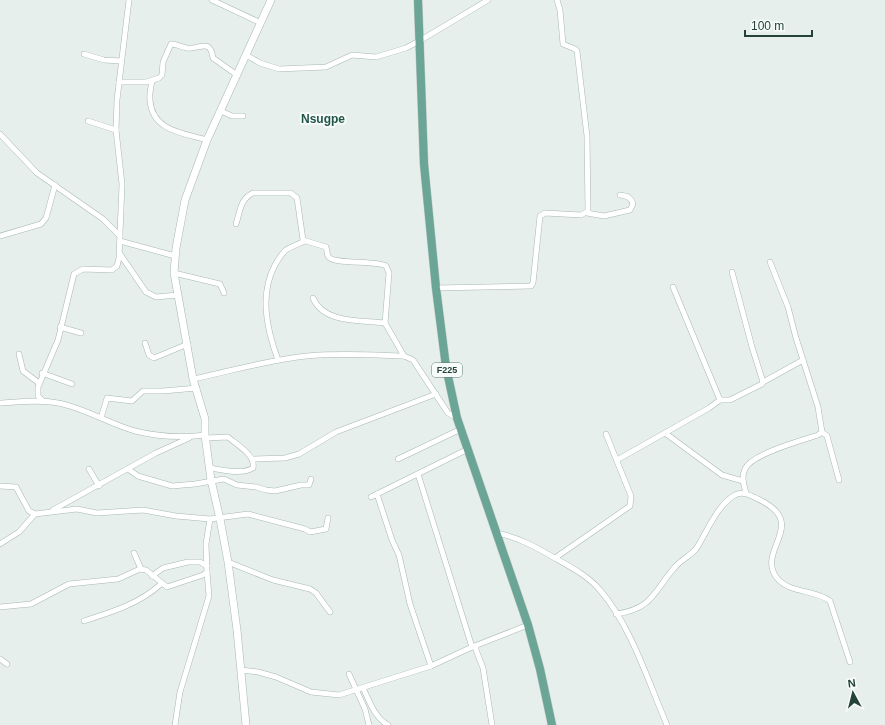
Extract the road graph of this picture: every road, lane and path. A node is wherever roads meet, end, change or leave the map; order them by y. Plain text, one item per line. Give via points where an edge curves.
1 (129, 0) edge
2 (212, 0) edge
3 (271, 0) edge
4 (418, 0) edge
5 (488, 0) edge
6 (557, 0) edge
7 (261, 23) junction
8 (420, 40) junction
9 (84, 54) dead end
10 (246, 55) junction
11 (121, 61) junction
12 (238, 75) junction
13 (152, 81) junction
14 (119, 82) junction
15 (221, 111) junction
16 (243, 116) dead end
17 (88, 121) dead end
18 (116, 130) junction
19 (0, 134) edge
20 (207, 140) junction
21 (55, 185) junction
22 (620, 195) dead end
23 (587, 213) junction
24 (236, 224) dead end
25 (0, 236) edge
26 (120, 238) junction
27 (305, 241) junction
28 (120, 254) junction
29 (175, 256) junction
30 (770, 262) dead end
31 (732, 272) dead end
32 (174, 273) junction
33 (673, 287) dead end
34 (436, 288) junction
35 (224, 293) dead end
36 (178, 295) junction
37 (312, 298) dead end
38 (385, 322) junction
39 (60, 327) junction
40 (81, 333) dead end
41 (145, 343) dead end
42 (188, 344) junction
43 (19, 354) dead end
44 (404, 356) junction
45 (278, 360) junction
46 (803, 360) junction
47 (42, 373) junction
48 (193, 379) junction
49 (763, 382) junction
50 (39, 383) junction
51 (72, 384) dead end
52 (197, 388) junction
53 (436, 394) junction
54 (720, 400) junction
55 (43, 401) junction
56 (0, 403) edge
57 (101, 418) junction
58 (457, 418) junction
59 (461, 429) junction
60 (822, 432) junction
61 (665, 433) junction
62 (606, 434) dead end
63 (193, 436) junction
64 (205, 437) junction
65 (468, 449) junction
66 (252, 459) junction
67 (398, 459) dead end
68 (617, 460) junction
69 (210, 468) junction
70 (89, 469) dead end
71 (128, 469) junction
72 (418, 474) junction
73 (311, 479) dead end
74 (211, 480) junction
75 (839, 480) dead end
76 (743, 481) junction
77 (0, 486) edge
78 (99, 486) junction
79 (746, 493) junction
80 (377, 494) junction
81 (371, 497) dead end
82 (49, 512) junction
83 (35, 514) junction
84 (328, 518) dead end
85 (210, 519) junction
86 (220, 519) junction
87 (497, 533) junction
88 (0, 544) edge
89 (134, 553) dead end
90 (555, 558) junction
91 (228, 562) junction
92 (208, 566) junction
93 (141, 569) junction
94 (207, 572) junction
95 (152, 576) junction
96 (161, 584) junction
97 (0, 607) edge
98 (330, 612) dead end
99 (616, 614) junction
100 (84, 622) dead end
101 (528, 626) junction
102 (474, 646) junction
103 (0, 659) edge
104 (850, 662) dead end
105 (7, 664) dead end
106 (431, 666) junction
107 (241, 670) junction
108 (349, 674) dead end
109 (363, 688) junction
110 (356, 690) junction
111 (175, 725) edge
112 (246, 725) edge
113 (369, 725) edge
114 (388, 725) edge
115 (492, 725) edge
116 (552, 725) edge
117 (667, 725) edge

1 - 11 street
2 - 7 street
3 - 7 street
4 - 8 main road, F225
5 - 8 street
6 - 23 street via 563,44 577,52 587,136
7 - 10 street
8 - 10 street via 406,48 376,57 352,55 326,67 279,68 260,63
8 - 34 main road, F225 via 424,164
9 - 11 street via 104,60
10 - 12 street
11 - 14 street
12 - 13 street via 213,58 211,50 207,47 202,45 186,48 171,44 163,62 162,75
12 - 15 street
13 - 14 street
13 - 20 street via 150,101 161,124 169,130
14 - 18 street
15 - 16 street via 232,116
15 - 20 street
17 - 18 street
18 - 26 street via 122,184
19 - 21 street via 37,173
20 - 29 street via 185,200
21 - 25 street via 46,218 41,224
21 - 26 street via 103,219
22 - 23 street via 632,200 630,210 604,216
23 - 34 street via 545,213 540,216 531,286
24 - 27 street via 242,202 248,195 291,193 297,198
26 - 28 street
26 - 29 street
27 - 38 street via 326,247 330,259 386,266 389,273
27 - 45 street via 285,251 279,258 266,289 271,340
28 - 36 street via 146,292 156,297
28 - 39 street via 117,266 112,270 83,269 74,274
29 - 32 street
30 - 46 street via 788,307
31 - 49 street
32 - 35 street via 220,284
32 - 36 street
33 - 54 street
34 - 58 main road, F225 via 446,367
36 - 42 street
37 - 38 street via 316,306 335,317
38 - 44 street
39 - 40 street
39 - 47 street via 58,340
41 - 42 street via 149,355 154,358
42 - 48 street
43 - 50 street via 22,371
44 - 45 street via 332,354
44 - 53 street via 413,360
45 - 48 street
46 - 49 street
46 - 60 street via 818,407
47 - 50 street
47 - 51 street
48 - 52 street
49 - 54 street via 730,400
50 - 55 street via 38,396
52 - 57 street via 143,391 132,401 107,398
52 - 64 street via 205,419
53 - 58 street via 448,413
53 - 66 street via 336,432 299,454 286,458
54 - 61 street
55 - 56 street
55 - 57 street via 60,403
57 - 63 street via 134,430 162,436
58 - 59 main road, F225
59 - 65 main road, F225
59 - 67 street
60 - 75 street via 827,436
60 - 76 street via 775,449 749,462 745,467
61 - 68 street
61 - 76 street via 722,475
62 - 68 street
63 - 64 street
63 - 71 street
64 - 66 street via 228,437
64 - 69 street
65 - 72 street
65 - 87 main road, F225
66 - 69 street via 254,463 250,470 228,471
68 - 90 street via 631,496 630,506
69 - 74 street
70 - 78 street
71 - 74 street via 138,476 172,486
71 - 78 street
72 - 80 street
72 - 102 street
73 - 74 street via 309,485 301,484 276,491 237,485 224,479
74 - 86 street
76 - 79 street
77 - 83 street via 16,487 29,512
78 - 82 street
79 - 99 street via 732,497 717,514 696,548 676,566 651,599 635,610
79 - 104 street via 771,505 778,512 781,535 772,560 776,576 787,586 830,601
80 - 81 street
80 - 106 street via 399,555 410,604
82 - 83 street
82 - 85 street via 78,509 97,513 143,510
83 - 88 street via 19,532
84 - 86 street via 326,529 310,532 248,514
85 - 86 street
85 - 92 street via 206,544
86 - 91 street
87 - 90 street via 514,536
87 - 101 main road, F225
89 - 93 street
90 - 99 street via 583,575 599,589
91 - 98 street via 273,580 310,590 316,593
91 - 107 street
92 - 94 street
92 - 95 street via 200,562 188,562 163,568
93 - 95 street
93 - 97 street via 118,579 69,584 31,604
94 - 96 street via 170,587
94 - 111 street via 209,596 180,692
95 - 96 street
96 - 100 street via 151,594 132,604
99 - 117 street via 627,631
101 - 102 street
101 - 116 main road, F225
102 - 106 street
102 - 115 street via 483,668
103 - 105 street
106 - 109 street
107 - 110 street via 276,677 321,694 339,695
107 - 112 street
108 - 110 street
109 - 110 street
109 - 114 street via 375,714
110 - 113 street

